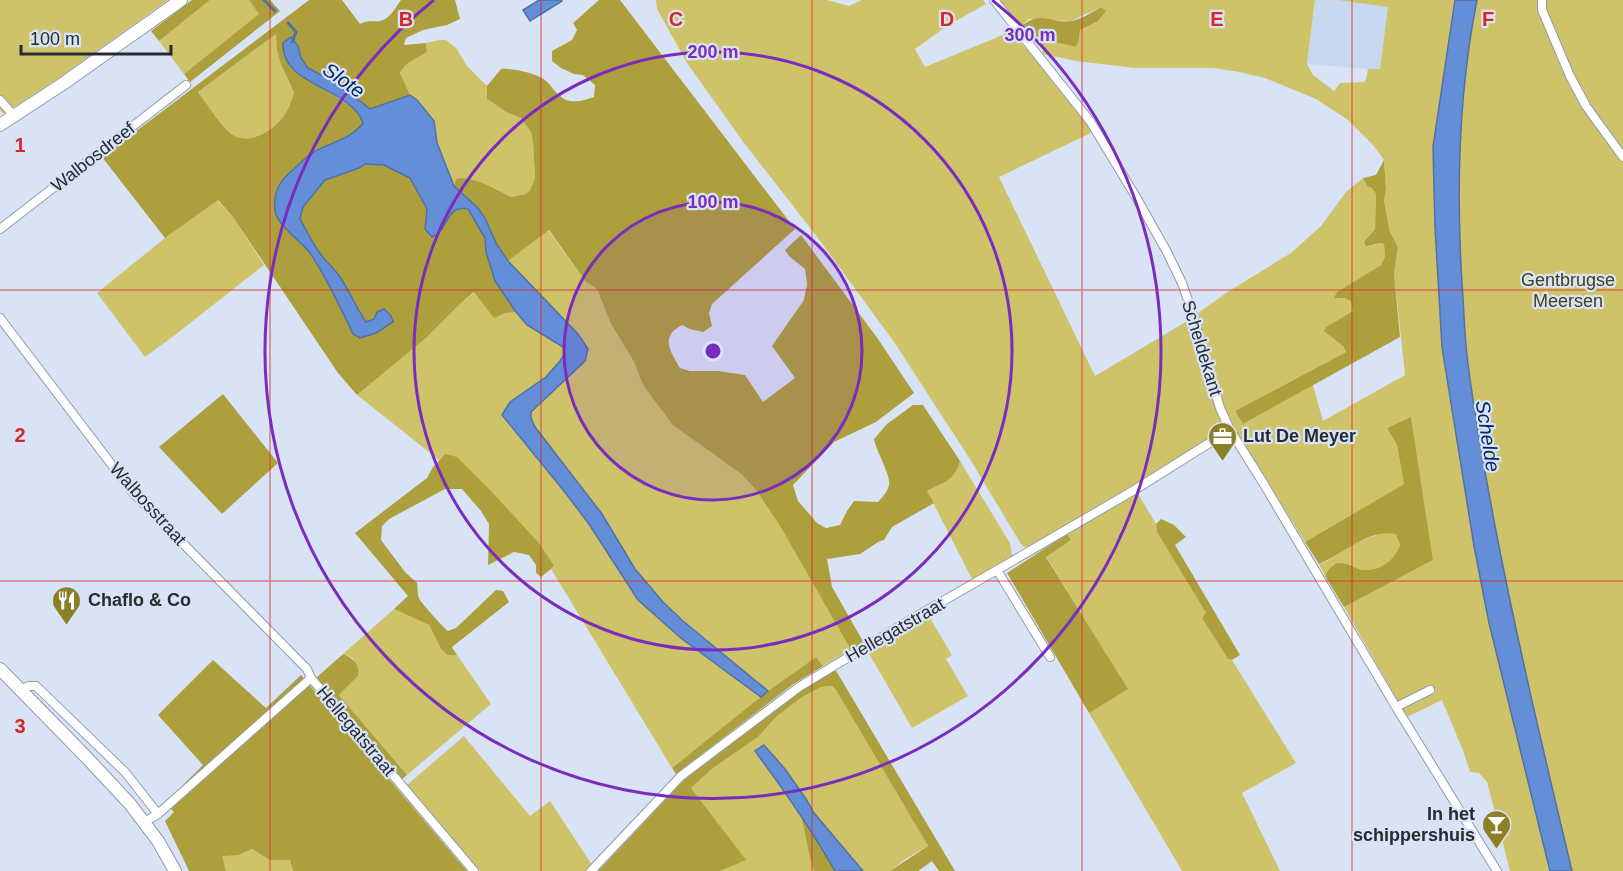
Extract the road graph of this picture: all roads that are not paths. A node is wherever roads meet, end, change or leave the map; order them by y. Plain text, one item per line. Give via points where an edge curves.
1 (181, 0) edge
2 (994, 0) edge
3 (1542, 0) edge
4 (186, 85) dead end
5 (0, 100) edge
6 (14, 116) junction
7 (0, 126) edge
8 (1623, 157) edge
9 (0, 229) edge
10 (0, 318) edge
11 (1230, 430) junction
12 (997, 570) junction
13 (1050, 657) dead end
14 (0, 669) edge
15 (311, 678) junction
16 (20, 690) junction
17 (1430, 690) dead end
18 (1395, 707) junction
19 (158, 814) junction
20 (144, 822) junction
21 (175, 871) edge
22 (474, 871) edge
23 (591, 871) edge
24 (1497, 871) edge

1 - 6 main road
2 - 11 street, Scheldekant via 1090,121 1167,252 1182,283
3 - 8 street via 1542,10 1570,76 1586,106
4 - 9 street, Walbosdreef
5 - 6 street
6 - 7 main road
10 - 15 street, Walbosstraat via 134,494 307,669
11 - 12 street, Hellegatstraat
11 - 18 street, Scheldekant
12 - 13 street
12 - 23 street, Hellegatstraat via 799,687 681,776
14 - 16 main road
15 - 19 street, Hellegatstraat
15 - 22 street, Hellegatstraat
16 - 19 street via 36,686 125,772
16 - 20 main road
17 - 18 street
18 - 24 street, Scheldekant
19 - 20 street, Hellegatstraat
20 - 21 main road

